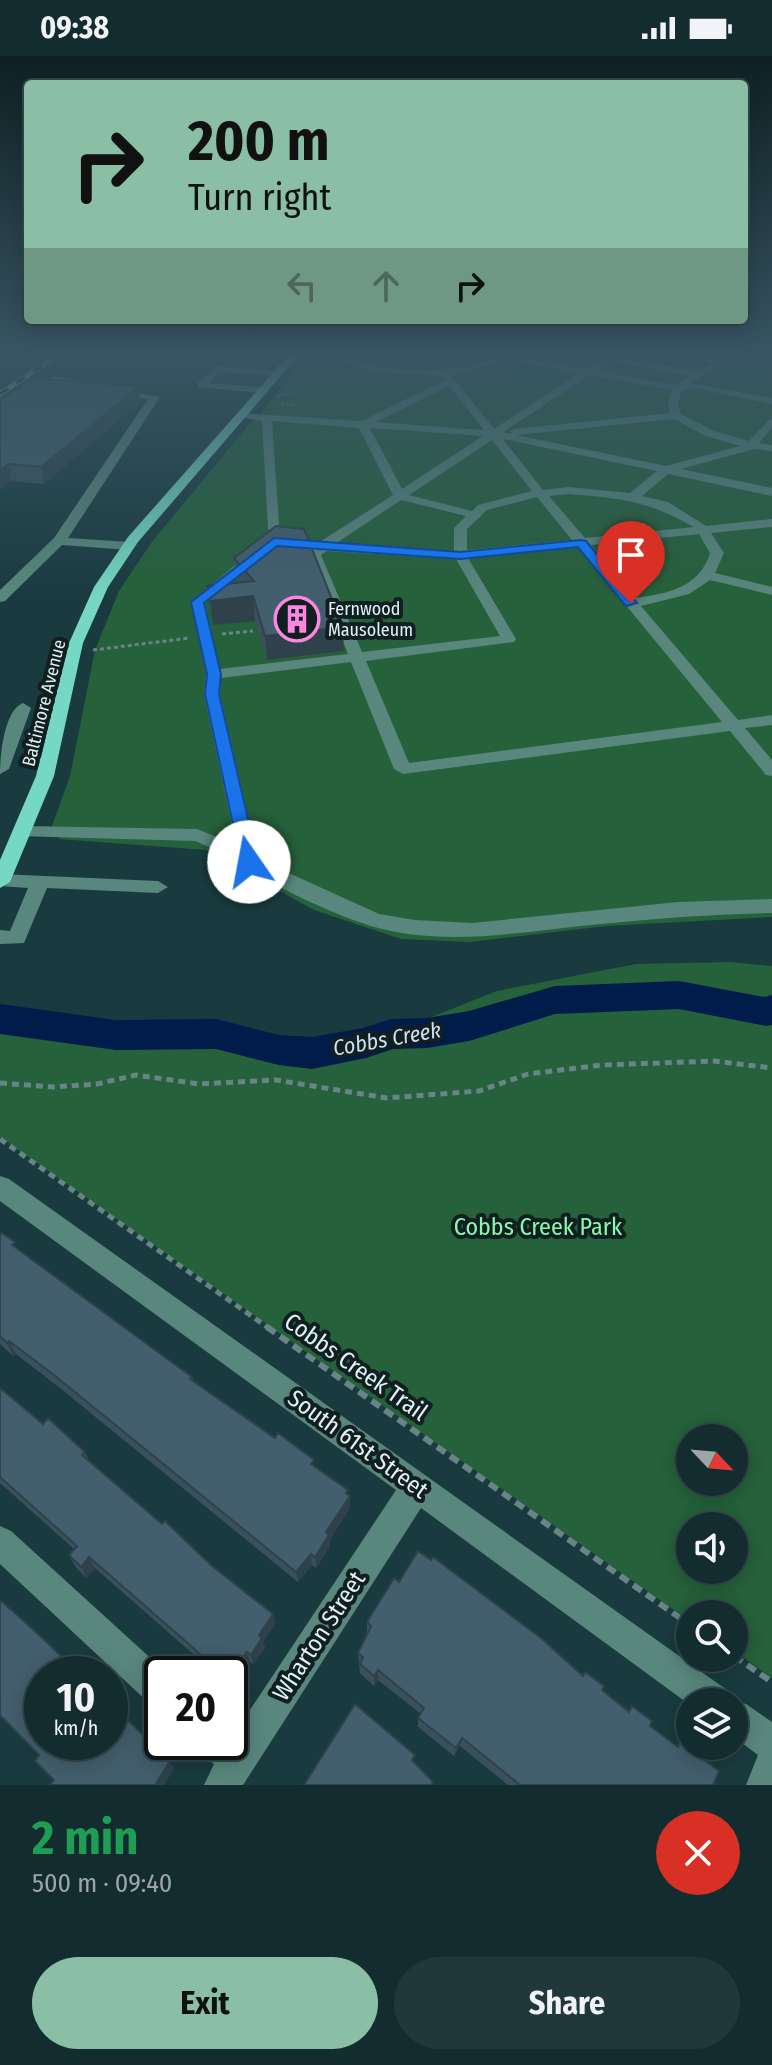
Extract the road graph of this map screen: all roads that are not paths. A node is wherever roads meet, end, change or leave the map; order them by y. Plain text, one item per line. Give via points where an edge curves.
1 (128, 438) edge
2 (221, 438) edge
3 (268, 438) edge
4 (370, 438) edge
5 (489, 438) edge
6 (498, 438) edge
7 (513, 438) edge
8 (724, 438) edge
9 (758, 438) edge
10 (751, 446) junction
11 (772, 448) edge
12 (666, 470) junction
13 (539, 492) junction
14 (772, 492) edge
15 (400, 496) junction
16 (633, 497) junction
17 (471, 514) junction
18 (772, 523) edge
19 (706, 531) junction
20 (59, 541) junction
21 (274, 542) junction
22 (581, 543) junction
23 (129, 546) junction
24 (324, 547) junction
25 (460, 555) junction
26 (708, 575) junction
27 (772, 591) edge
28 (0, 598) edge
29 (631, 603) junction
30 (356, 656) junction
31 (214, 674) junction
32 (23, 708) dead end
33 (772, 720) edge
34 (732, 725) junction
35 (0, 769) edge
36 (772, 771) edge
37 (12, 844) edge
38 (249, 862) junction
39 (1, 881) edge
40 (40, 882) junction
41 (158, 887) dead end
42 (772, 906) edge
43 (0, 937) edge
44 (0, 1187) edge
45 (417, 1486) junction
46 (0, 1542) edge
47 (144, 1675) edge
48 (696, 1688) edge
49 (748, 1726) edge
50 (772, 1743) edge
51 (225, 1763) edge
52 (772, 1764) edge
53 (764, 1785) edge

1 - 20 street
2 - 23 main road, Baltimore Avenue
3 - 21 street
4 - 15 street
5 - 15 street
6 - 13 street
7 - 12 street
8 - 10 street
9 - 10 street
10 - 11 street
10 - 12 street
12 - 14 street
12 - 16 street
13 - 16 street via 596,491
13 - 17 street
13 - 22 street
15 - 17 street
15 - 24 street
16 - 19 street via 676,511
17 - 25 street via 456,538
18 - 19 street
19 - 22 street
19 - 26 street via 717,553
20 - 23 street
20 - 28 street
21 - 24 street
21 - 31 street via 198,602
22 - 25 street
22 - 29 street
23 - 37 main road, Baltimore Avenue via 83,622 54,748
24 - 25 street
24 - 30 street via 314,554
25 - 30 street via 509,639
26 - 27 street
26 - 29 street via 669,596
29 - 34 street
30 - 31 street
30 - 34 street via 403,769
31 - 38 street via 212,694
32 - 35 street
33 - 34 street
34 - 36 street
37 - 38 street via 197,835
37 - 39 main road, Baltimore Avenue
38 - 42 street via 375,920 415,927 472,930 678,909
39 - 40 street
40 - 41 street
40 - 43 street via 17,938
44 - 45 street, South 61st Street
45 - 48 street, South 61st Street
45 - 51 street, Wharton Street
46 - 47 street
49 - 50 street
52 - 53 street

